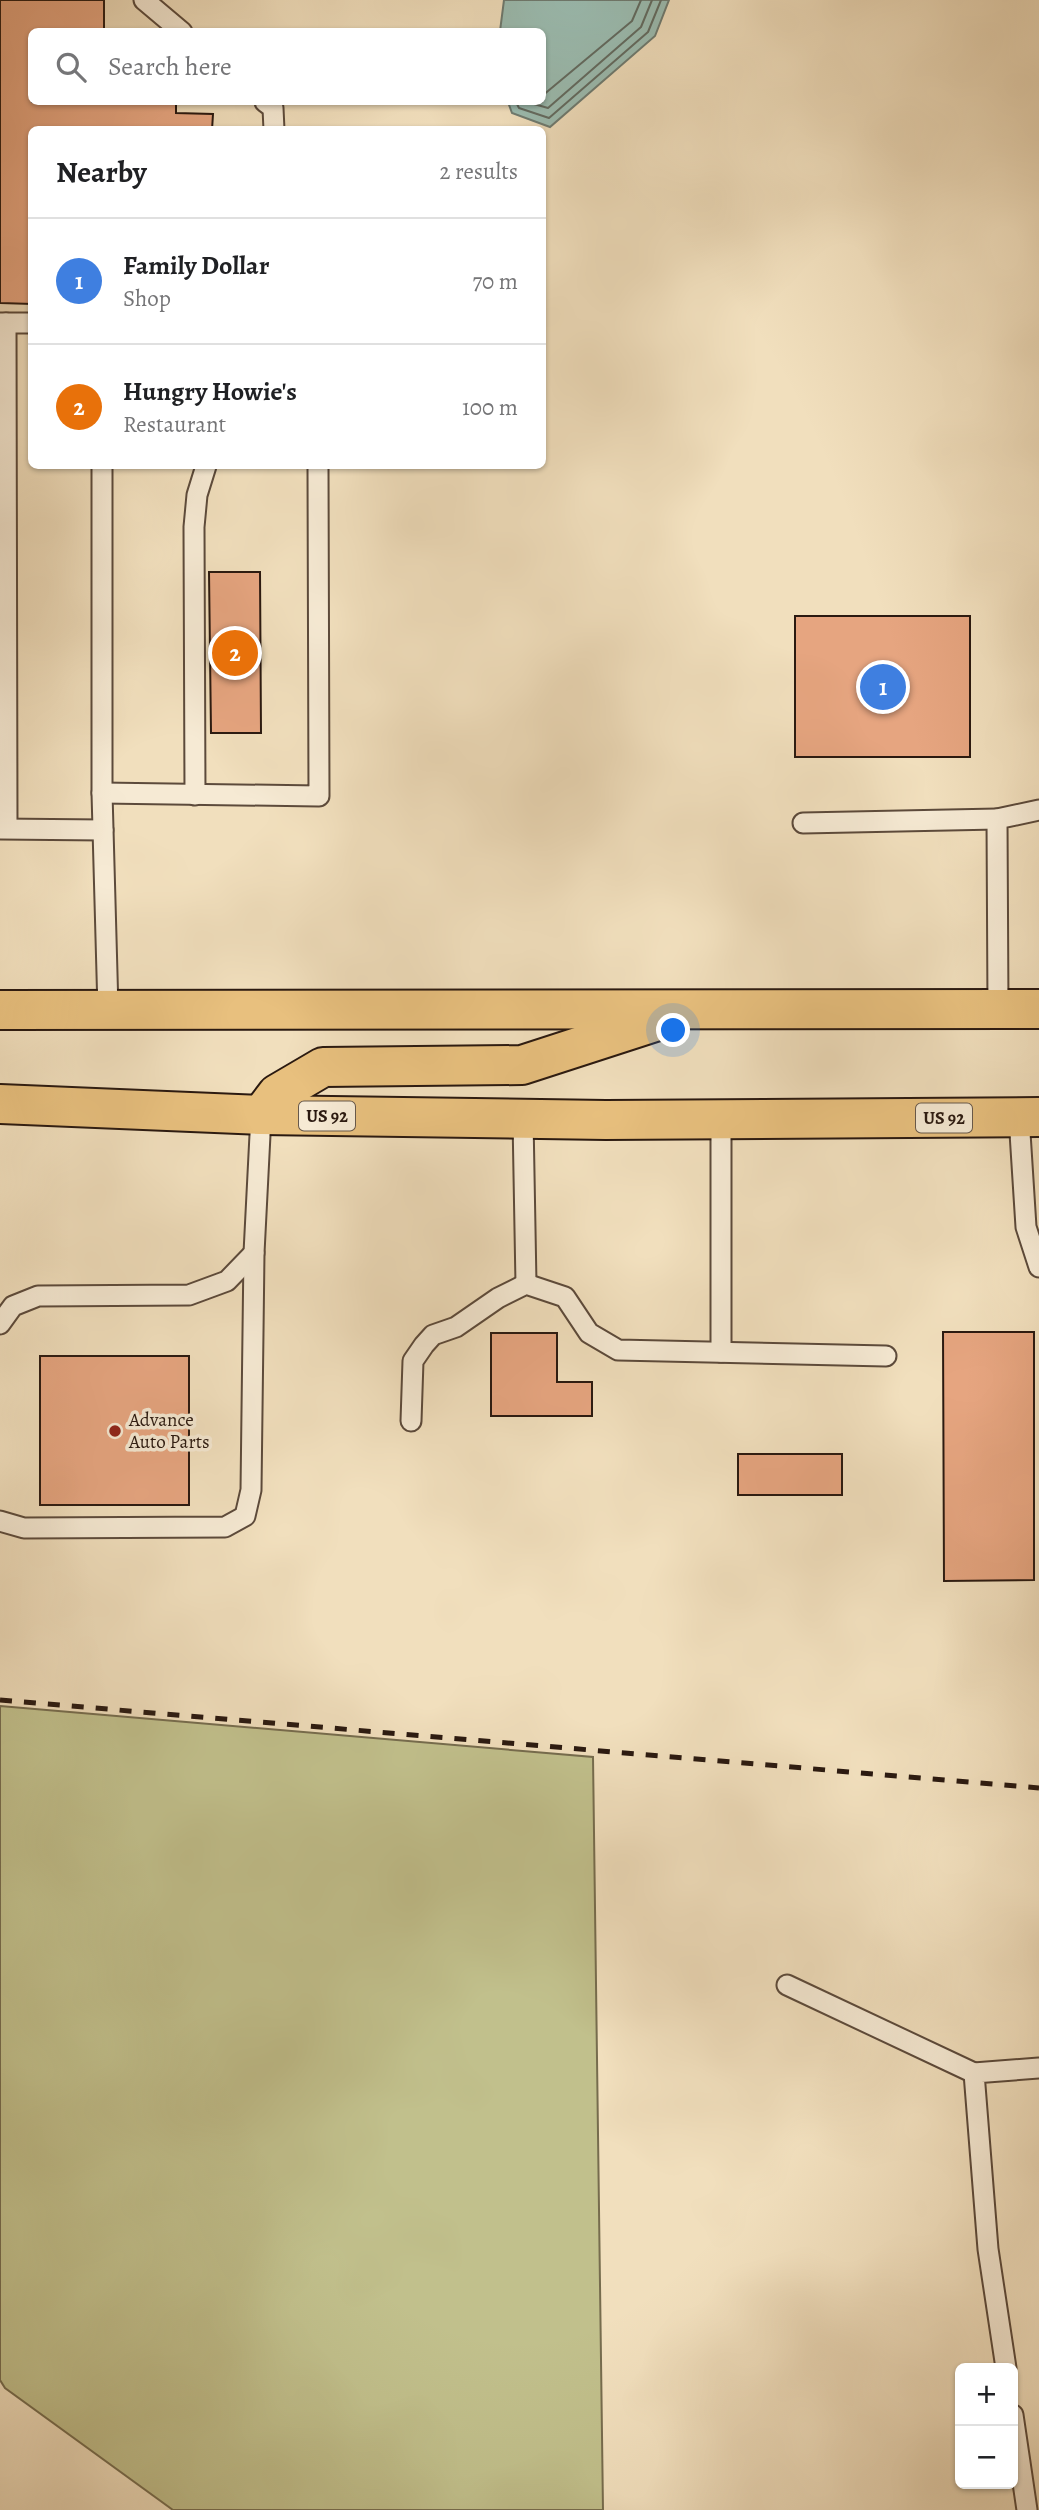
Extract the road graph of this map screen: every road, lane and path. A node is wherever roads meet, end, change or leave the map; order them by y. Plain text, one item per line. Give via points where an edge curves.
1 (144, 0) edge
2 (177, 28) edge
3 (269, 105) edge
4 (274, 126) edge
5 (3, 323) edge
6 (28, 323) edge
7 (102, 469) edge
8 (205, 469) edge
9 (318, 469) edge
10 (102, 793) junction
11 (195, 795) junction
12 (1039, 810) edge
13 (996, 819) junction
14 (803, 823) dead end
15 (4, 829) edge
16 (103, 830) junction
17 (697, 1009) junction
18 (998, 1009) junction
19 (1039, 1009) edge
20 (0, 1010) edge
21 (107, 1010) junction
22 (0, 1104) edge
23 (261, 1115) junction
24 (1029, 1117) edge
25 (523, 1119) junction
26 (721, 1120) junction
27 (254, 1253) junction
28 (1039, 1267) edge
29 (526, 1284) junction
30 (0, 1324) edge
31 (721, 1352) junction
32 (886, 1356) dead end
33 (411, 1421) dead end
34 (0, 1521) edge
35 (787, 1985) dead end
36 (1039, 2068) edge
37 (974, 2073) junction
38 (1005, 2363) edge
39 (1015, 2426) edge
40 (1027, 2510) edge

1 - 2 lane
3 - 4 lane
5 - 6 lane
5 - 15 lane
7 - 10 lane
8 - 11 lane via 194,527
9 - 11 lane via 319,796
10 - 11 lane
10 - 16 lane
12 - 13 lane
13 - 14 lane
13 - 18 lane
15 - 16 lane
16 - 21 lane
17 - 18 main road
17 - 21 main road
17 - 23 main road via 522,1065 323,1067 277,1094
18 - 19 main road
20 - 21 main road
22 - 23 main road, US 92
23 - 25 main road, US 92
23 - 27 lane
24 - 26 main road, US 92
24 - 28 lane via 1026,1227
25 - 26 main road, US 92
25 - 29 lane
26 - 31 lane
27 - 30 lane via 227,1281 189,1295 38,1296 13,1306
27 - 34 lane via 251,1490 245,1516 225,1527 24,1528
29 - 31 lane via 565,1297 589,1333 618,1350
29 - 33 lane via 456,1327 433,1335 424,1345 413,1361
31 - 32 lane
35 - 37 lane
36 - 37 lane
37 - 38 lane via 988,2249
39 - 40 lane

